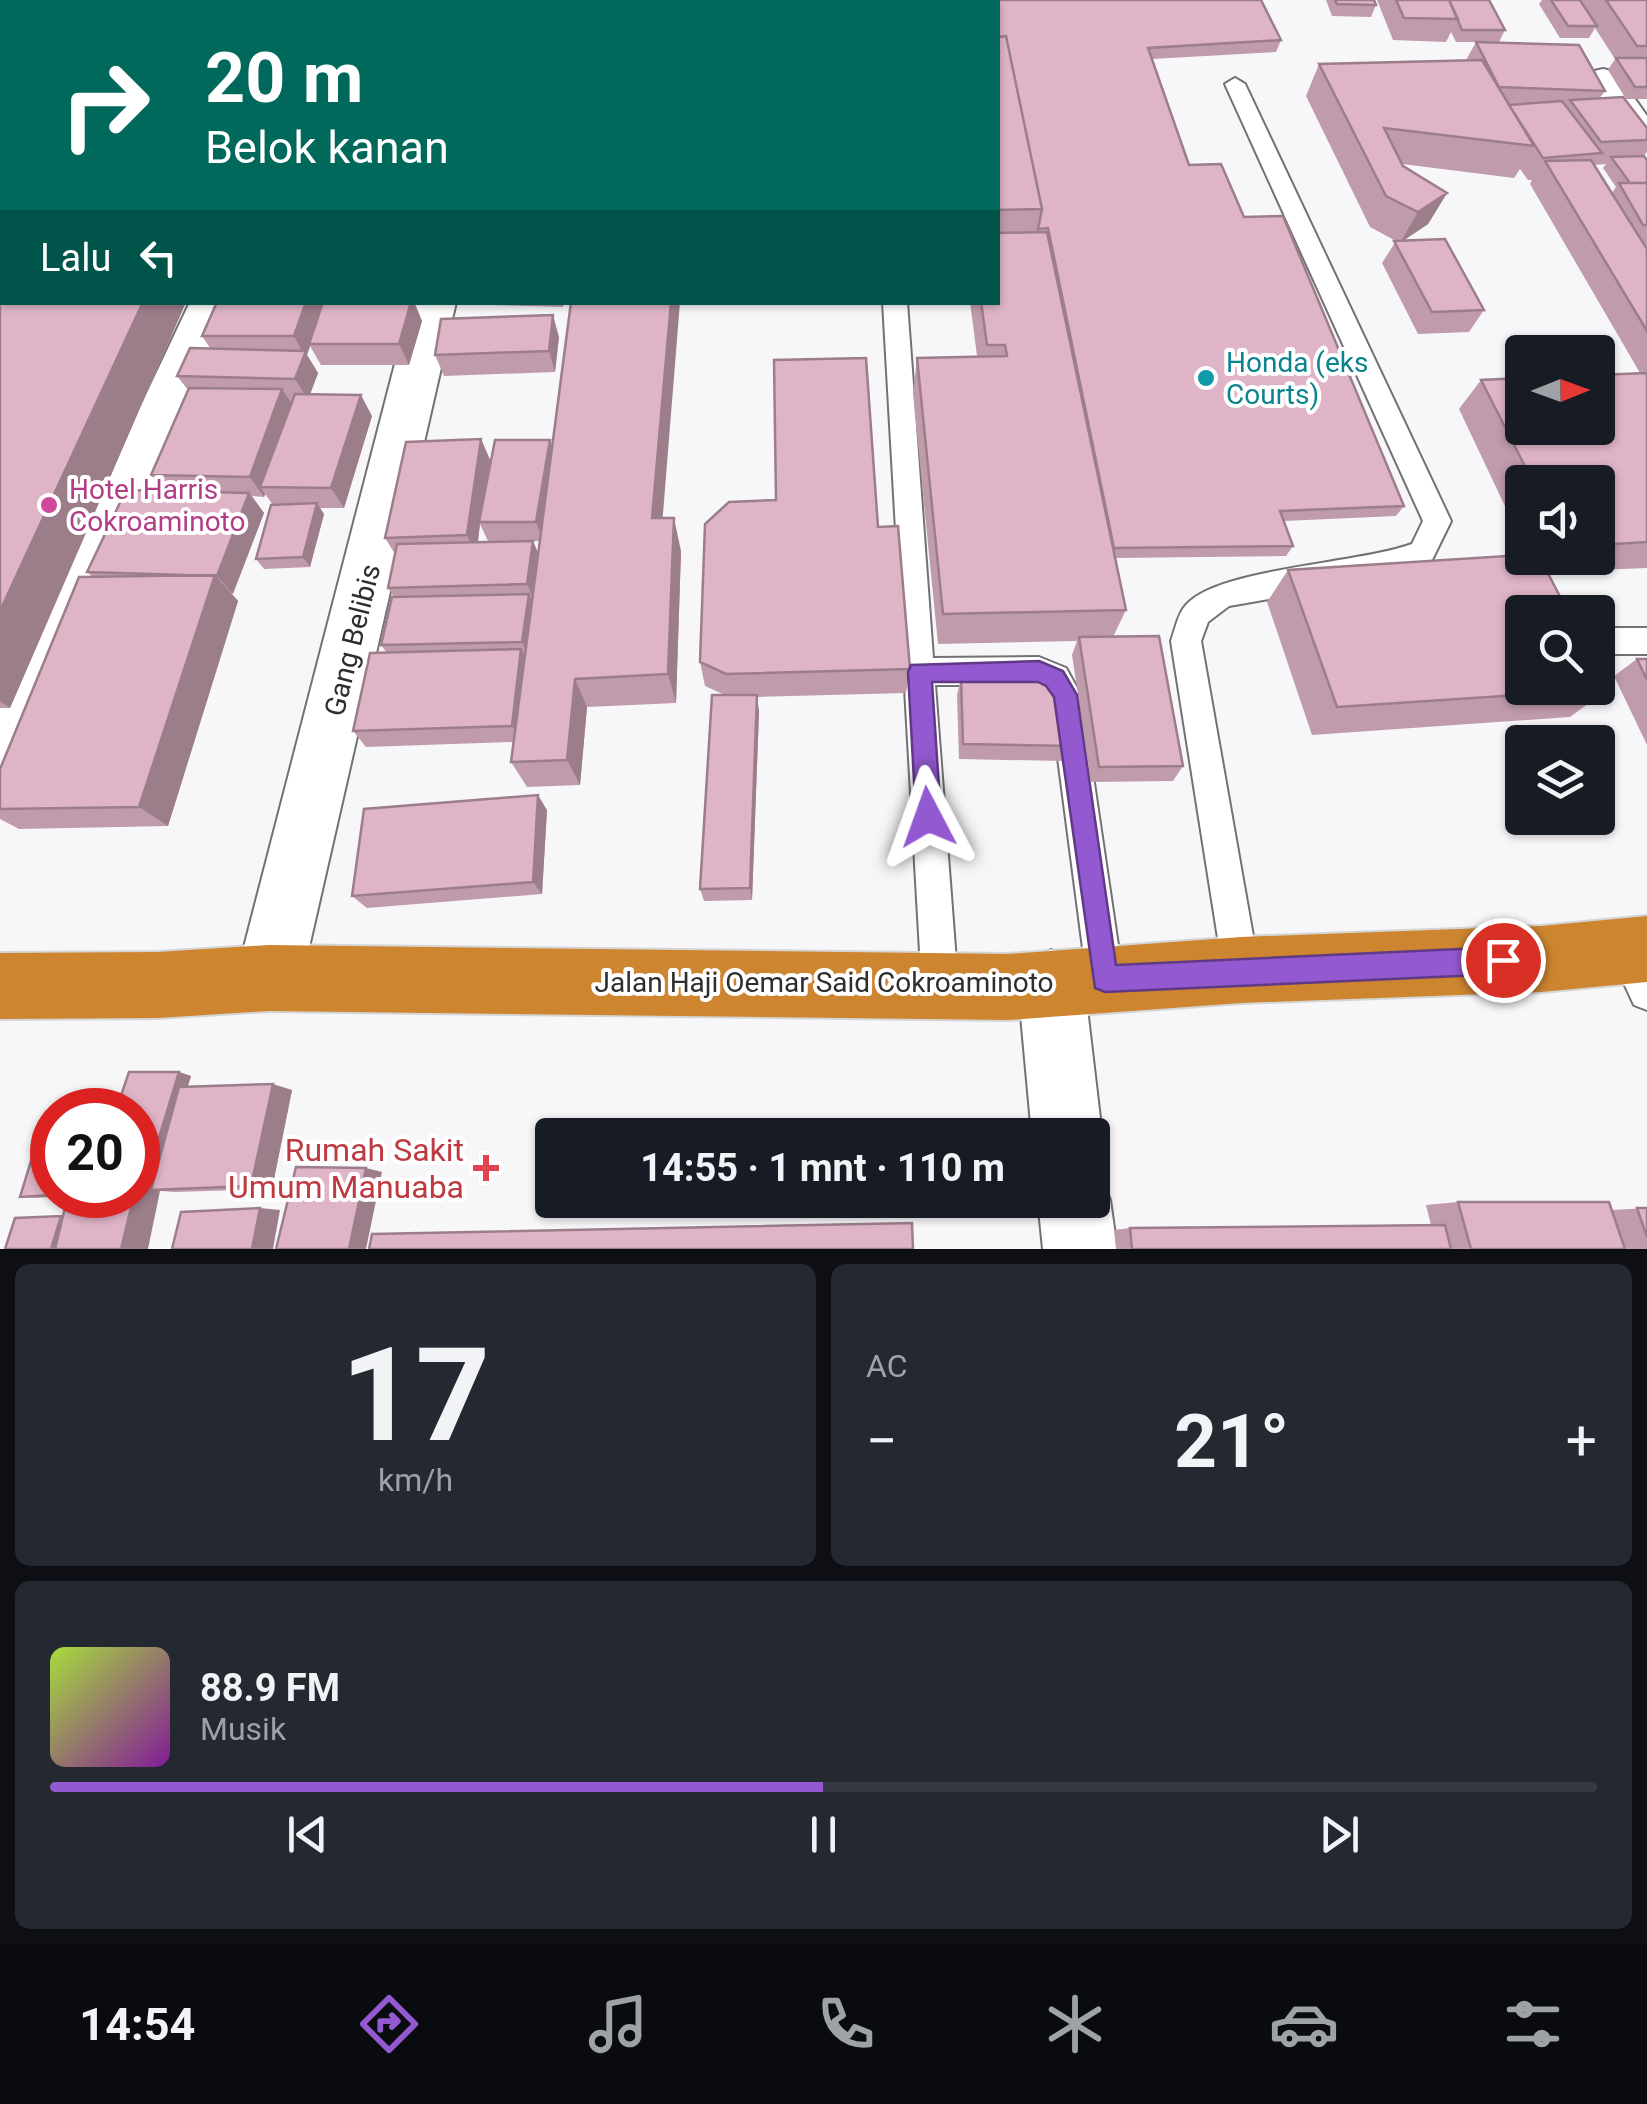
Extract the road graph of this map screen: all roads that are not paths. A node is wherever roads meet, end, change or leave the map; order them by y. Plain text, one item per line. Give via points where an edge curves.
1 (1603, 80) edge
2 (1234, 84) dead end
3 (1647, 145) edge
4 (213, 305) edge
5 (433, 305) edge
6 (895, 305) edge
7 (1647, 640) edge
8 (1615, 641) edge
9 (920, 672) junction
10 (0, 768) edge
11 (1640, 964) edge
12 (1241, 970) junction
13 (269, 978) junction
14 (1078, 981) junction
15 (0, 986) edge
16 (940, 987) junction
17 (1068, 1118) edge
18 (1076, 1218) edge
19 (1080, 1249) edge

1 - 3 street
2 - 12 lane via 1437,522 1422,552 1383,567 1222,595 1196,614 1186,640
4 - 10 street
5 - 13 street, Gang Belibis
6 - 9 lane
7 - 8 lane
9 - 14 lane via 1039,671 1055,678 1066,695
9 - 16 lane
11 - 12 highway, Jalan Haji Oemar Said Cokroaminoto
12 - 14 highway, Jalan Haji Oemar Said Cokroaminoto
13 - 15 highway, Jalan Haji Oemar Said Cokroaminoto
13 - 16 highway, Jalan Haji Oemar Said Cokroaminoto
14 - 16 highway, Jalan Haji Oemar Said Cokroaminoto
14 - 17 street
18 - 19 street

